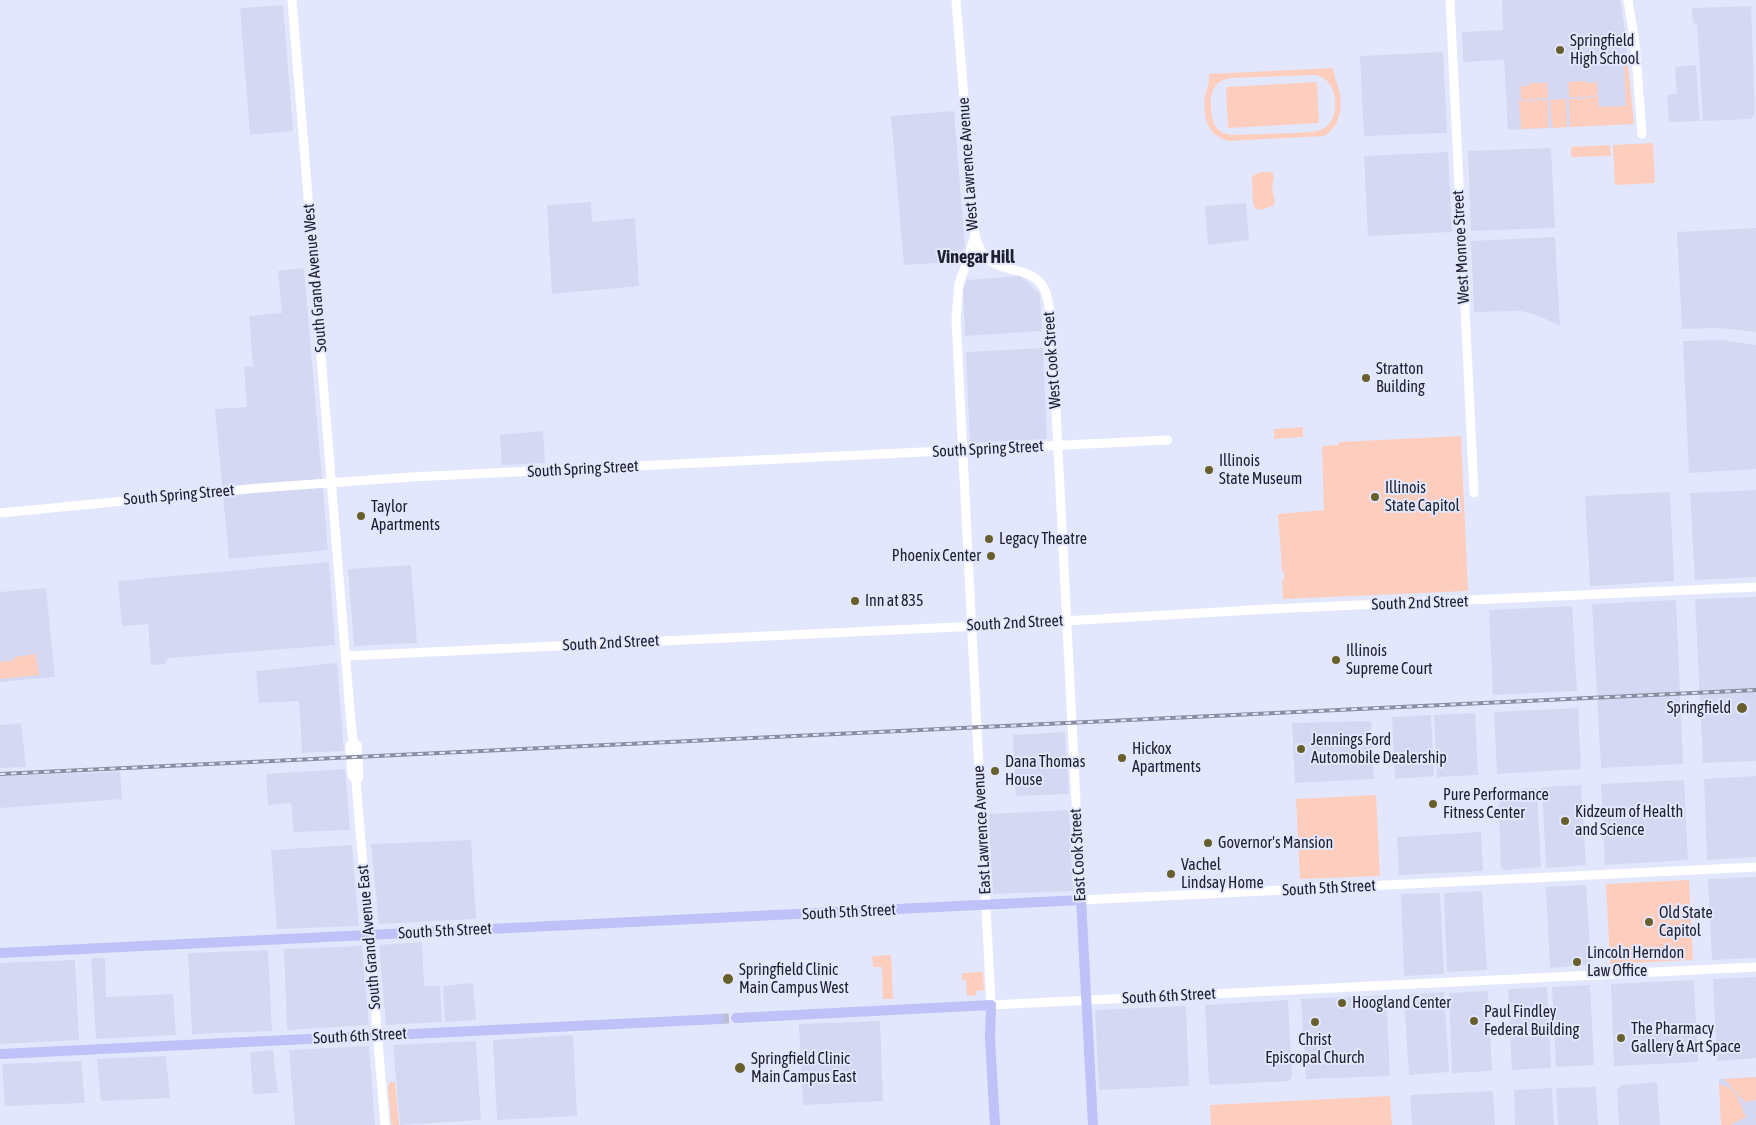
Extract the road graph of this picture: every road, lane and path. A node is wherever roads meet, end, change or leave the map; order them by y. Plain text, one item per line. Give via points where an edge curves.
1 (292, 0) edge
2 (956, 0) edge
3 (1450, 0) edge
4 (1628, 0) edge
5 (1642, 134) dead end
6 (974, 235) junction
7 (1168, 440) dead end
8 (1057, 446) junction
9 (963, 451) junction
10 (331, 482) junction
11 (1474, 493) dead end
12 (0, 513) edge
13 (1061, 525) joint
14 (967, 535) joint
15 (338, 555) joint
16 (1756, 587) edge
17 (1066, 620) junction
18 (971, 626) junction
19 (346, 656) junction
20 (1756, 867) edge
21 (1081, 900) junction
22 (986, 905) junction
23 (369, 935) junction
24 (0, 953) edge
25 (1756, 967) edge
26 (1086, 1001) junction
27 (991, 1005) junction
28 (736, 1018) tunnel mouth
29 (719, 1019) tunnel mouth
30 (378, 1036) junction
31 (0, 1054) edge
32 (385, 1125) edge
33 (994, 1125) edge
34 (1093, 1125) edge

1 - 10 main road, South Grand Avenue West
2 - 6 main road, West Lawrence Avenue
3 - 11 main road, West Monroe Street
4 - 5 main road
6 - 8 main road, West Cook Street via 986,258 1003,267 1031,274 1046,294 1052,332
6 - 9 main road, West Lawrence Avenue via 958,293 956,319
7 - 8 main road, South Spring Street
8 - 9 main road, South Spring Street
8 - 13 main road, West Cook Street
9 - 10 main road, South Spring Street
9 - 14 main road, West Lawrence Avenue
10 - 12 main road, South Spring Street
10 - 15 main road, South Grand Avenue West
13 - 17 main road, East Cook Street
14 - 18 main road, East Lawrence Avenue
15 - 19 main road, South Grand Avenue East
16 - 17 main road, South 2nd Street
17 - 18 main road, South 2nd Street
17 - 21 main road, East Cook Street
18 - 19 main road, South 2nd Street
18 - 22 main road, East Lawrence Avenue
19 - 23 main road, South Grand Avenue East via 353,742 350,746 352,776 356,779
20 - 21 main road, South 5th Street
21 - 22 main road, South 5th Street
21 - 26 main road, East Cook Street
22 - 23 main road, South 5th Street
22 - 27 main road, East Lawrence Avenue
23 - 24 main road, South 5th Street
23 - 30 main road, South Grand Avenue East
25 - 26 main road, South 6th Street
26 - 27 main road, South 6th Street
26 - 34 main road, East Cook Street
27 - 28 main road, South 6th Street
27 - 33 main road, East Lawrence Avenue
29 - 30 main road, South 6th Street
30 - 31 main road, South 6th Street
30 - 32 main road, South Grand Avenue East

